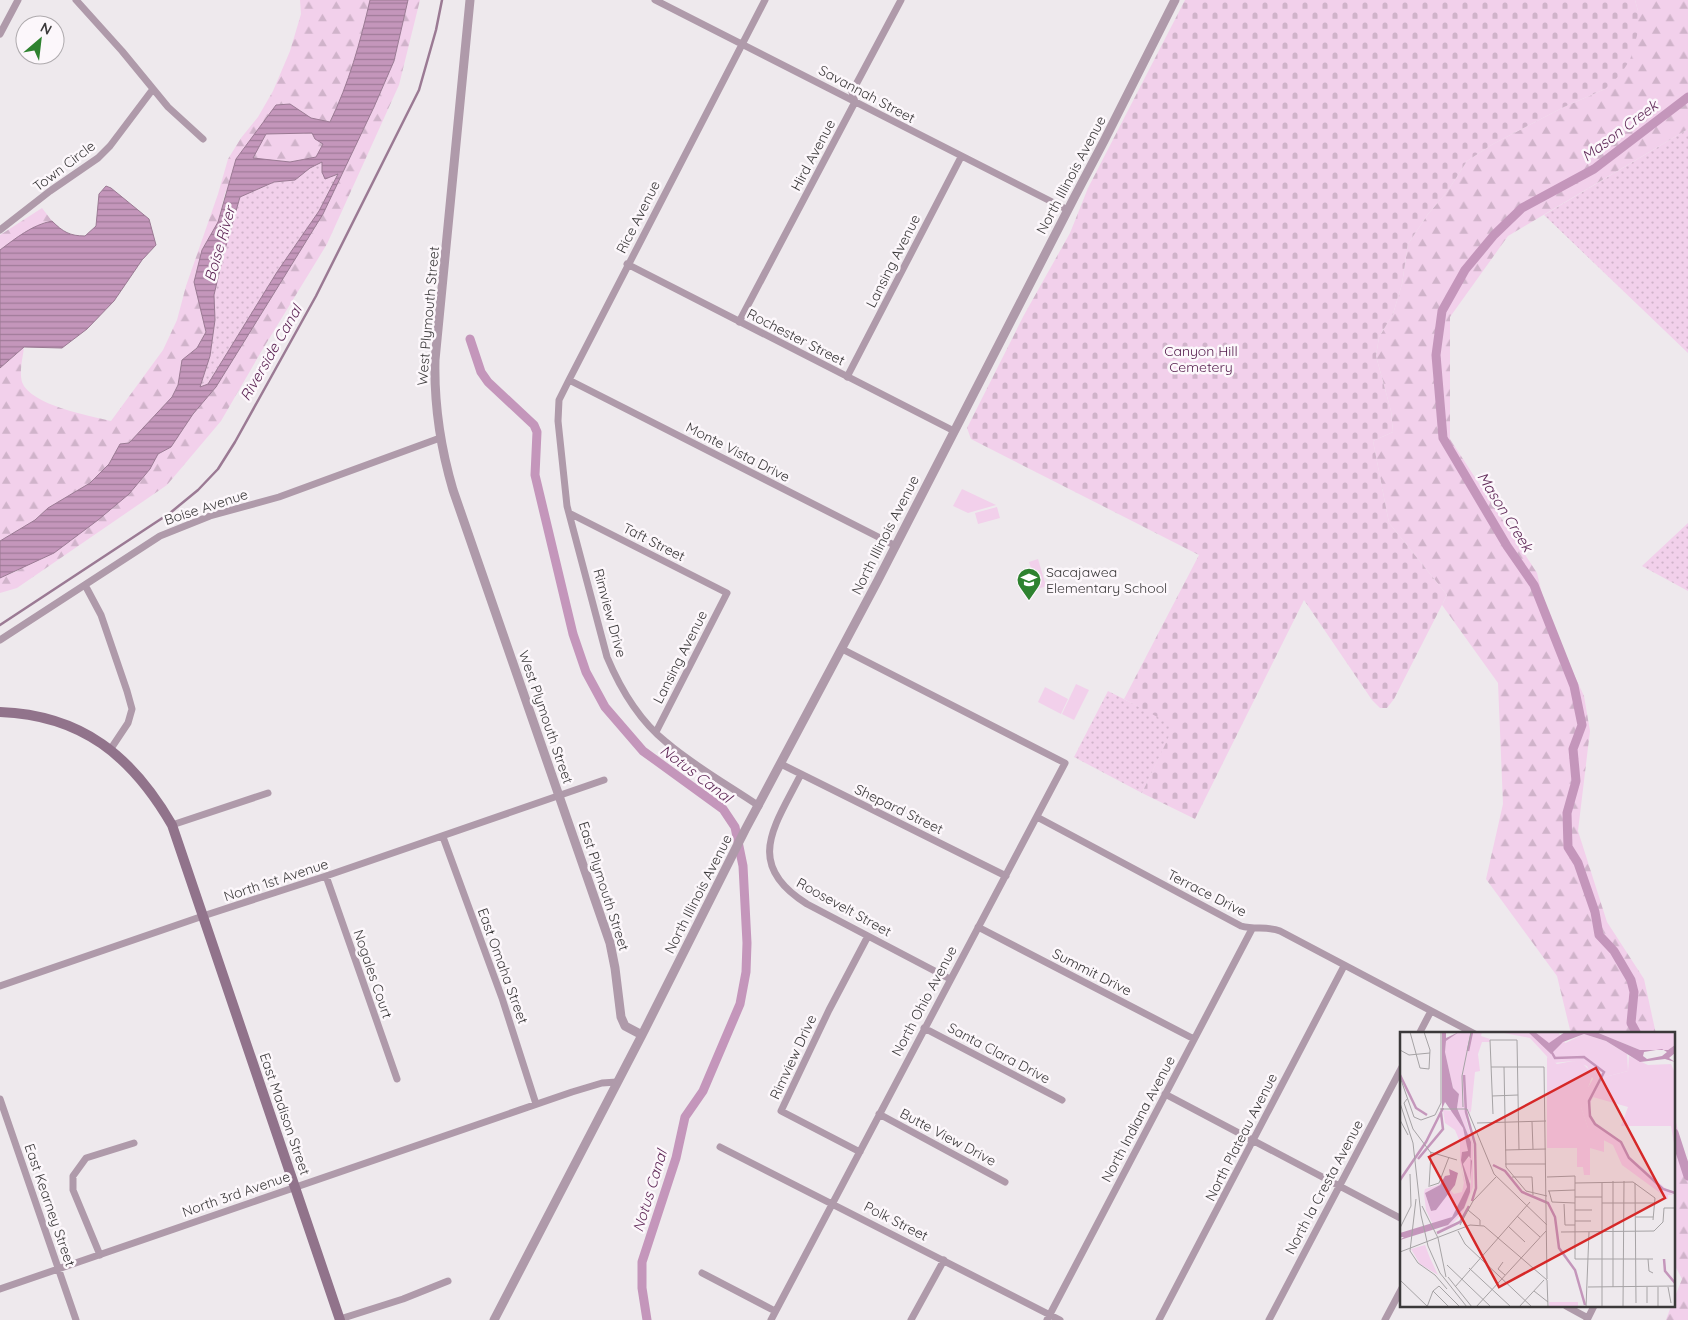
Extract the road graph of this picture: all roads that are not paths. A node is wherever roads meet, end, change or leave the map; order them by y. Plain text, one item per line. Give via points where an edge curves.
1 (18, 0) edge
2 (76, 0) edge
3 (470, 0) edge
4 (655, 0) edge
5 (765, 0) edge
6 (901, 0) edge
7 (1175, 0) edge
8 (0, 34) edge
9 (742, 44) junction
10 (153, 89) junction
11 (855, 102) junction
12 (203, 139) dead end
13 (961, 156) junction
14 (1068, 210) junction
15 (0, 230) edge
16 (627, 264) junction
17 (739, 322) junction
18 (847, 377) junction
19 (569, 380) junction
20 (954, 431) junction
21 (440, 438) junction
22 (561, 452) joint
23 (569, 513) junction
24 (896, 546) junction
25 (85, 585) junction
26 (727, 593) joint
27 (0, 640) edge
28 (842, 649) junction
29 (0, 712) edge
30 (656, 732) junction
31 (110, 750) junction
32 (782, 764) junction
33 (801, 774) junction
34 (604, 780) dead end
35 (268, 793) dead end
36 (559, 795) junction
37 (758, 806) junction
38 (1036, 817) junction
39 (172, 825) junction
40 (443, 837) junction
41 (326, 876) junction
42 (1006, 876) junction
43 (203, 916) junction
44 (978, 927) junction
45 (1252, 929) junction
46 (868, 936) junction
47 (1344, 966) junction
48 (950, 979) junction
49 (0, 986) edge
50 (1431, 1011) junction
51 (924, 1028) junction
52 (1420, 1032) edge
53 (1470, 1032) edge
54 (642, 1035) junction
55 (1194, 1039) junction
56 (1400, 1070) edge
57 (397, 1079) dead end
58 (617, 1082) junction
59 (1165, 1094) junction
60 (0, 1099) edge
61 (1062, 1100) dead end
62 (536, 1104) junction
63 (879, 1114) junction
64 (1253, 1141) junction
65 (134, 1143) dead end
66 (720, 1146) dead end
67 (860, 1152) junction
68 (1005, 1182) dead end
69 (295, 1186) junction
70 (1339, 1186) junction
71 (833, 1203) junction
72 (1400, 1219) edge
73 (100, 1254) junction
74 (944, 1260) junction
75 (58, 1269) junction
76 (702, 1273) dead end
77 (448, 1281) dead end
78 (0, 1289) edge
79 (1400, 1292) edge
80 (1569, 1308) edge
81 (776, 1311) junction
82 (1048, 1317) edge
83 (340, 1319) edge
84 (1588, 1319) edge
85 (76, 1320) edge
86 (494, 1320) edge
87 (771, 1320) edge
88 (911, 1320) edge
89 (1060, 1320) edge
90 (1159, 1320) edge
91 (1269, 1320) edge
92 (1385, 1320) edge

1 - 8 street
2 - 10 street
3 - 21 street, West Plymouth Street via 435,360
4 - 9 street, Savannah Street
5 - 9 street, Rice Avenue
6 - 11 street, Hird Avenue via 852,92
7 - 14 street, North Illinois Avenue
9 - 11 street, Savannah Street
9 - 16 street, Rice Avenue
10 - 12 street
10 - 15 street, Town Circle via 98,158
11 - 13 street, Savannah Street
11 - 17 street, Hird Avenue
13 - 14 street, Savannah Street
13 - 18 street, Lansing Avenue
14 - 20 street, North Illinois Avenue
16 - 17 street, Rochester Street
16 - 19 street, Rice Avenue
17 - 18 street, Rochester Street
18 - 20 street, Rochester Street
19 - 22 street, Rice Avenue via 559,400
19 - 24 street, Monte Vista Drive
20 - 24 street, North Illinois Avenue
21 - 25 street, Boise Avenue via 279,497 186,524 160,536
21 - 36 street, West Plymouth Street via 456,498
22 - 23 street, Rimview Drive
23 - 26 street, Taft Street
23 - 30 street, Rimview Drive via 607,658 616,679
24 - 28 street, North Illinois Avenue
25 - 27 street, Boise Avenue
25 - 31 street via 100,615 132,709 128,723
26 - 30 street, Lansing Avenue
28 - 32 street, North Illinois Avenue
28 - 38 street, North Ohio Avenue via 1065,763
29 - 31 main road, East Madison Street via 35,715 62,723 86,733
30 - 37 street, Rimview Drive via 688,759
31 - 39 main road, East Madison Street via 144,781
32 - 33 street, Shepard Street
32 - 37 street, North Illinois Avenue
33 - 42 street, Shepard Street
33 - 46 street, Roosevelt Street via 771,834 769,861 774,875 792,894
34 - 36 street, North 1st Avenue
35 - 39 street
36 - 40 street, North 1st Avenue
36 - 54 street, East Plymouth Street via 610,943 621,1017 626,1026
37 - 54 street, North Illinois Avenue
38 - 42 street, North Ohio Avenue
38 - 45 street, Terrace Drive
39 - 43 main road, East Madison Street
40 - 41 street, North 1st Avenue
40 - 62 street, East Omaha Street via 502,998
41 - 43 street, North 1st Avenue
41 - 57 street, Nogales Court
42 - 44 street, North Ohio Avenue
43 - 49 street, North 1st Avenue
43 - 69 main road, East Madison Street
44 - 48 street, North Ohio Avenue
44 - 55 street, Summit Drive
45 - 47 street, Terrace Drive via 1280,931
45 - 55 street, North Indiana Avenue
46 - 48 street, Roosevelt Street
46 - 67 street, Rimview Drive via 781,1111
47 - 50 street, Terrace Drive
47 - 64 street, North Plateau Avenue
48 - 51 street, North Ohio Avenue
50 - 52 street
50 - 53 street, Terrace Drive
51 - 61 street, Santa Clara Drive
51 - 63 street, North Ohio Avenue
54 - 58 street, North Illinois Avenue
55 - 59 street, North Indiana Avenue
56 - 70 street, North la Cresta Avenue
58 - 62 street via 602,1083
58 - 86 street, North Illinois Avenue
59 - 64 street
59 - 82 street, North Indiana Avenue
60 - 75 street, East Kearney Street
62 - 69 street, North 3rd Avenue
63 - 67 street, North Ohio Avenue
63 - 68 street, Butte View Drive
64 - 70 street
64 - 90 street, North Plateau Avenue
65 - 73 street via 86,1158 73,1176 74,1190
66 - 71 street, Polk Street
67 - 71 street, North Ohio Avenue
69 - 73 street, North 3rd Avenue
69 - 83 main road, East Madison Street
70 - 72 street
70 - 91 street, North la Cresta Avenue
71 - 74 street, Polk Street
71 - 81 street, North Ohio Avenue
73 - 75 street, North 3rd Avenue
74 - 82 street, Polk Street
74 - 88 street
75 - 78 street, North 3rd Avenue
75 - 85 street, East Kearney Street
76 - 81 street
77 - 83 street
79 - 92 street
80 - 84 street
81 - 87 street, North Ohio Avenue
82 - 89 street, Polk Street

